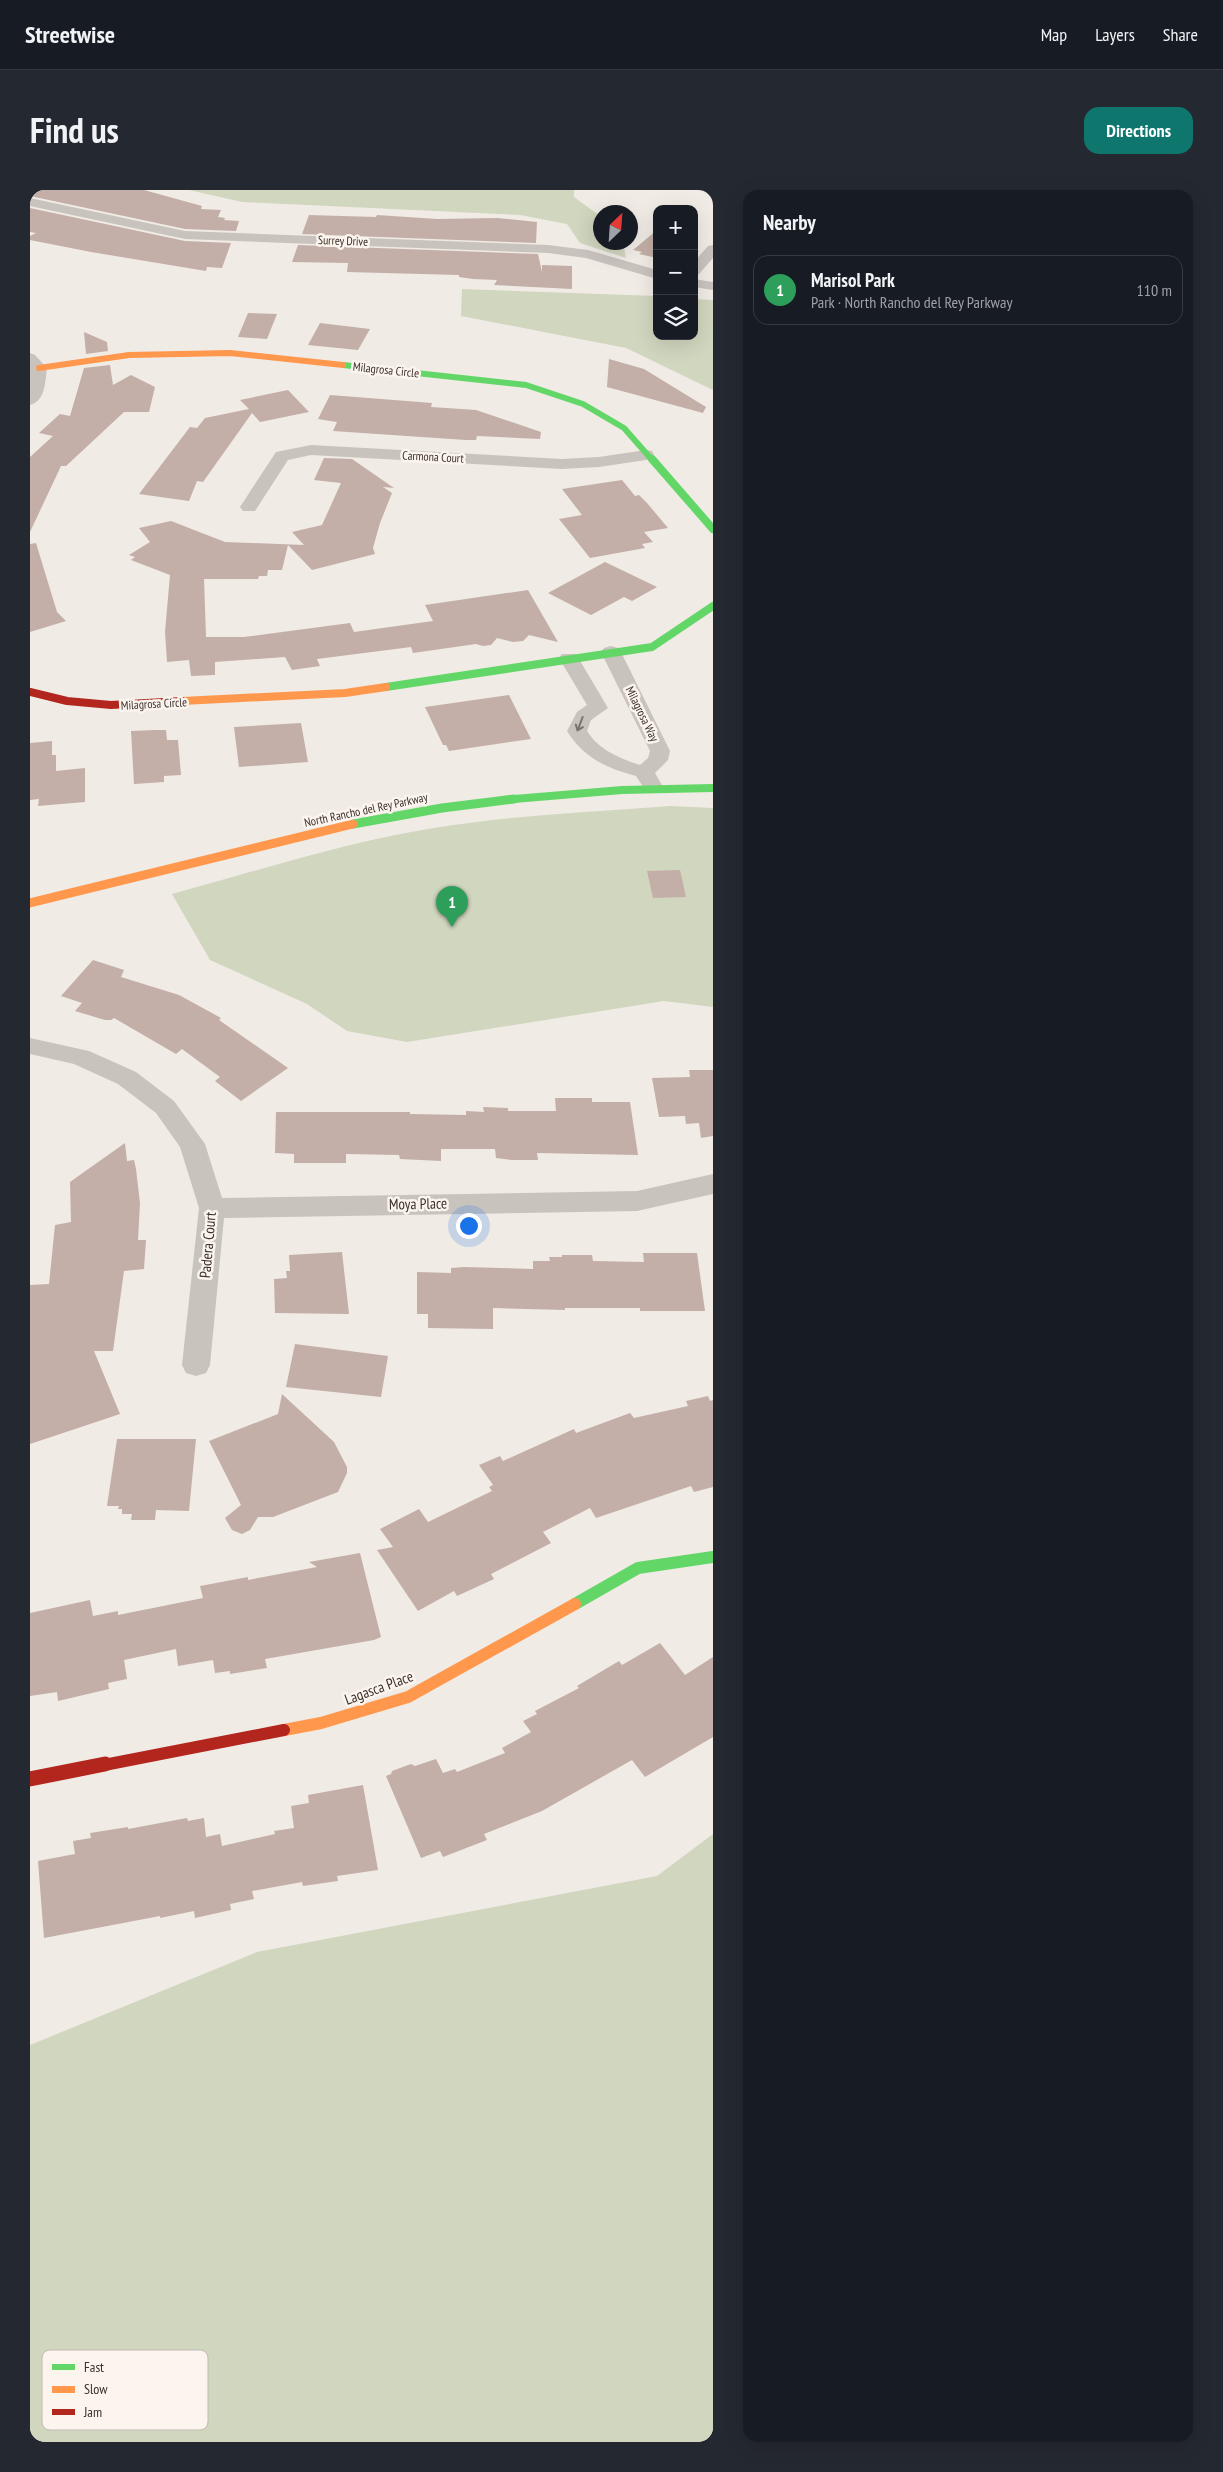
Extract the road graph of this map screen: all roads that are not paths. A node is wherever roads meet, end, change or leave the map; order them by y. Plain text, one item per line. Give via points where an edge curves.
1 (30, 202) edge
2 (713, 249) edge
3 (698, 266) edge
4 (653, 274) edge
5 (698, 284) edge
6 (713, 286) edge
7 (34, 363) edge
8 (30, 400) edge
9 (646, 455) junction
10 (249, 507) dead end
11 (713, 529) edge
12 (713, 606) edge
13 (611, 652) junction
14 (569, 658) junction
15 (30, 692) edge
16 (638, 703) junction
17 (598, 708) junction
18 (648, 780) junction
19 (713, 788) edge
20 (30, 903) edge
21 (30, 1046) edge
22 (713, 1184) edge
23 (212, 1208) junction
24 (196, 1364) dead end
25 (713, 1557) edge
26 (30, 1779) edge

1 - 4 street, Surrey Drive via 178,234 548,249 588,254
2 - 3 street
5 - 6 street
7 - 8 street, Milagrosa Circle via 36,392
7 - 9 street, Milagrosa Circle via 129,355 230,354 526,385 567,398 612,420 624,428
9 - 10 street, Carmona Court via 562,464 311,450 282,456
9 - 11 street, Milagrosa Circle
12 - 13 street, Milagrosa Circle via 652,647
13 - 14 street, Milagrosa Circle
13 - 16 street, Milagrosa Way
14 - 15 street, Milagrosa Circle via 345,693 126,706 67,701
14 - 17 street
16 - 17 street
16 - 18 street, Milagrosa Way via 660,751
17 -> 18 street via 588,711 580,719 577,731 583,744 606,760
18 - 19 street, North Rancho del Rey Parkway
18 - 20 street, North Rancho del Rey Parkway via 478,802 350,825
21 - 23 street, Padera Court via 104,1066 127,1078 159,1102 192,1144
22 - 23 street, Moya Place via 637,1201
23 - 24 street, Padera Court
25 - 26 street, Lagasca Place via 638,1568 408,1696 322,1723

